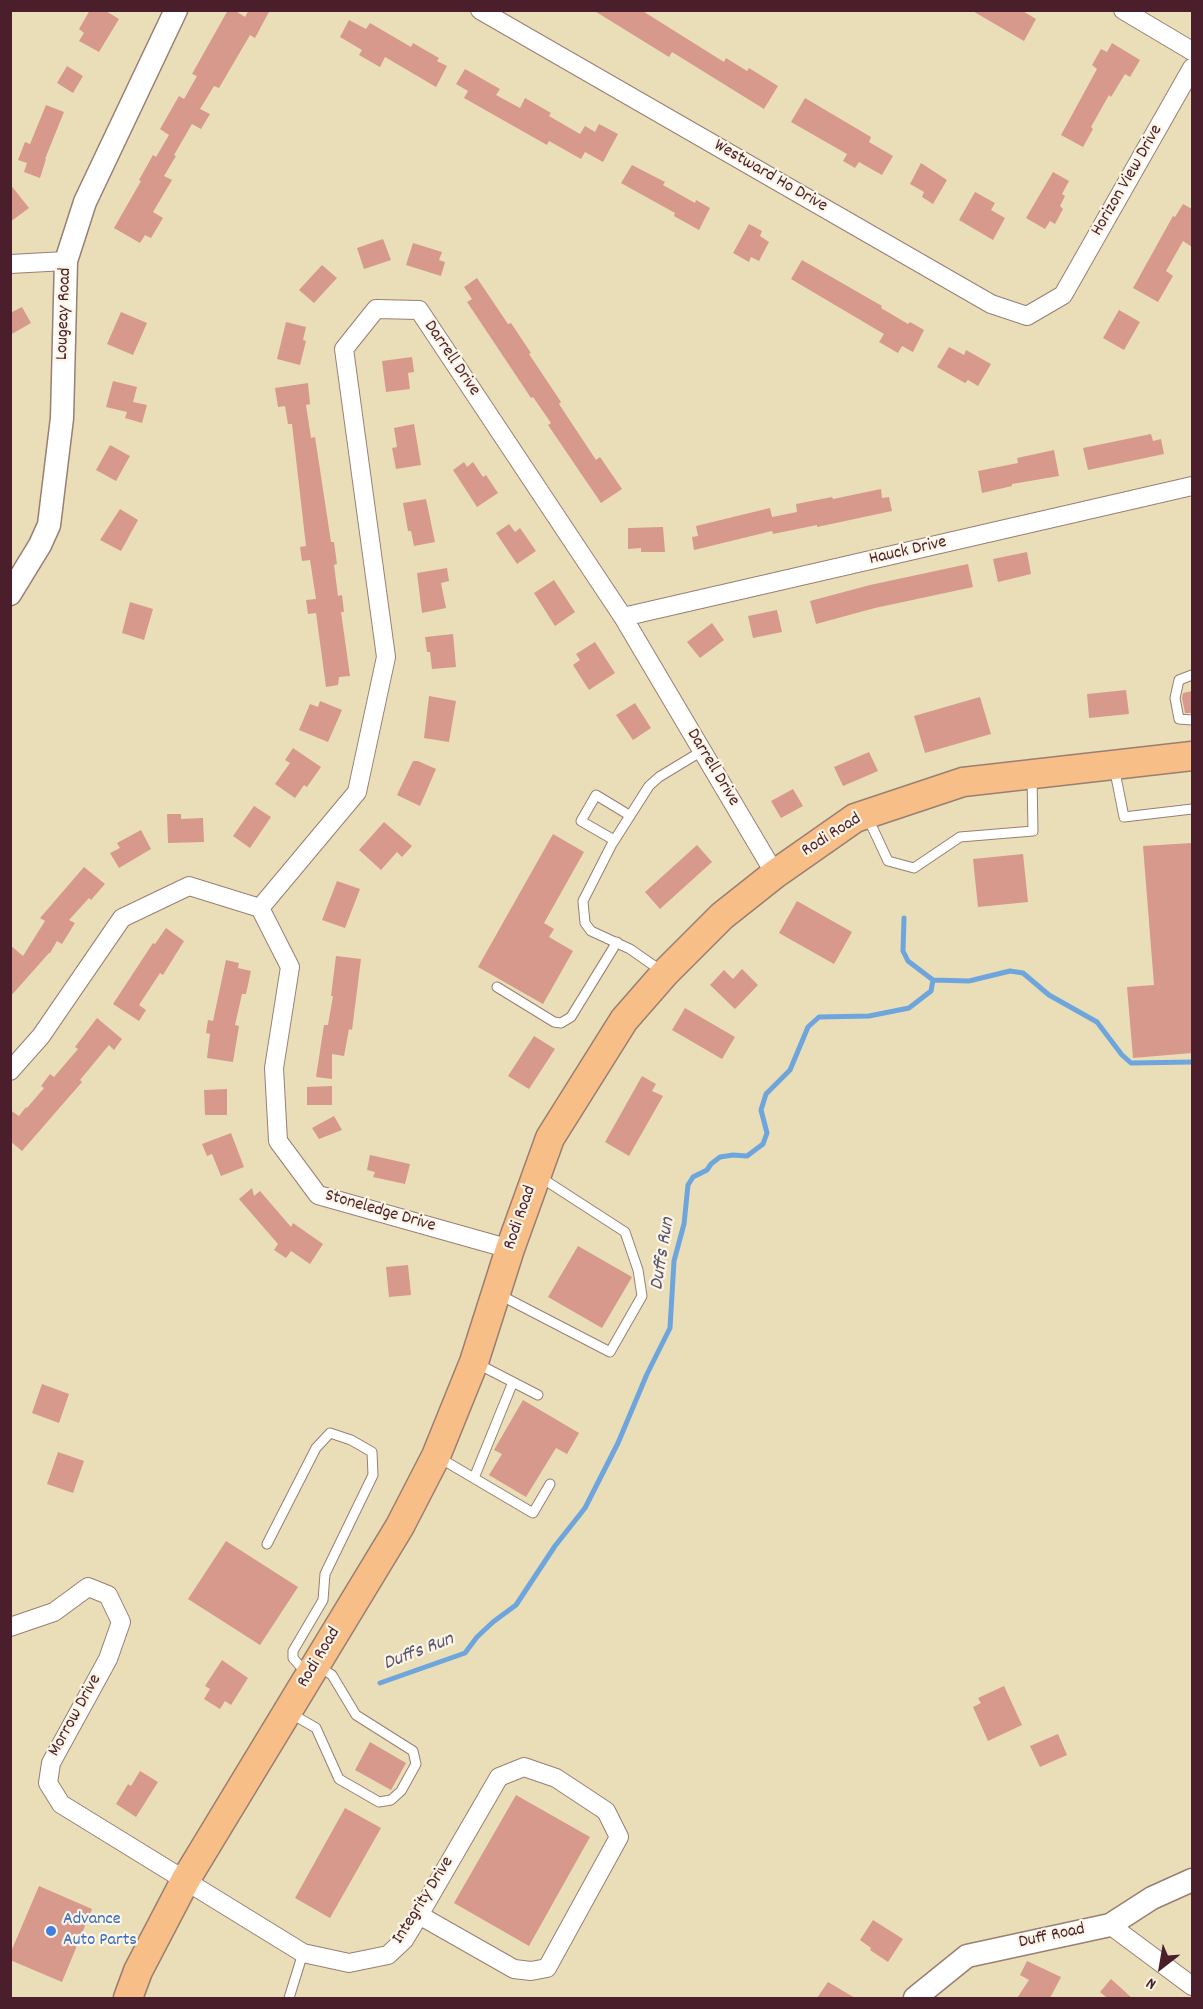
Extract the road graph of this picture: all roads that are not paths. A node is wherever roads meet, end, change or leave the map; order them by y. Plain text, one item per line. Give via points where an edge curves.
1 (176, 10) edge
2 (480, 10) edge
3 (1123, 10) edge
4 (1192, 51) edge
5 (1192, 68) edge
6 (66, 261) junction
7 (10, 264) edge
8 (1063, 295) joint
9 (1192, 486) edge
10 (10, 594) edge
11 (623, 617) junction
12 (1192, 675) edge
13 (1192, 720) edge
14 (702, 750) junction
15 (1192, 756) edge
16 (1113, 765) junction
17 (1032, 774) junction
18 (1192, 809) edge
19 (866, 814) junction
20 (629, 815) junction
21 (614, 840) junction
22 (775, 874) junction
23 (260, 908) junction
24 (617, 942) junction
25 (665, 973) junction
26 (497, 987) dead end
27 (10, 1071) edge
28 (536, 1174) junction
29 (510, 1249) junction
30 (497, 1293) junction
31 (474, 1362) junction
32 (513, 1382) junction
33 (538, 1395) dead end
34 (436, 1456) junction
35 (474, 1478) junction
36 (550, 1484) dead end
37 (267, 1544) dead end
38 (10, 1627) edge
39 (313, 1671) junction
40 (288, 1712) junction
41 (186, 1880) junction
42 (1192, 1880) edge
43 (419, 1915) junction
44 (1110, 1925) junction
45 (303, 1953) junction
46 (1192, 1986) edge
47 (128, 1998) edge
48 (289, 1998) edge
49 (915, 1998) edge

1 - 6 street, Lougeay Road via 85,202
2 - 8 street, Westward Ho Drive via 991,304 1027,316
3 - 4 street
5 - 8 street, Horizon View Drive
6 - 7 street
6 - 10 street, Lougeay Road via 62,418 48,525
9 - 11 street, Hauck Drive
11 - 14 street, Darrell Drive
11 - 23 street, Darrell Drive via 419,310 376,309 344,349 386,657 357,792
12 - 13 lane via 1179,680 1175,698 1179,719
14 - 20 lane via 659,777
14 - 22 street, Darrell Drive
15 - 16 main road, Rodi Road
16 - 17 main road, Rodi Road
16 - 18 lane via 1124,817
17 - 19 main road, Rodi Road via 963,782
17 - 19 lane via 1033,831 960,837 914,868 888,861
19 - 22 main road, Rodi Road
20 - 21 lane
20 - 21 lane via 596,795 581,821
21 - 24 lane via 583,901 585,923 591,931
22 - 25 main road, Rodi Road via 722,916
23 - 27 street via 189,886 122,918 41,1036
23 - 29 street, Stoneledge Drive via 290,967 274,1068 278,1141 318,1195
24 - 25 lane
24 - 26 lane via 571,1017 561,1023
25 - 28 main road, Rodi Road via 624,1020 550,1138
28 - 29 main road, Rodi Road
28 - 30 lane via 625,1232 642,1296 610,1352
29 - 30 main road, Rodi Road
30 - 31 main road, Rodi Road
31 - 32 lane
31 - 34 main road, Rodi Road
32 - 33 lane
32 - 35 lane
34 - 35 lane
34 - 39 main road, Rodi Road via 400,1526
35 - 36 lane via 533,1513
37 - 39 lane via 316,1448 330,1433 372,1452 373,1475 325,1574 323,1600 293,1651 293,1658
38 - 41 street, Morrow Drive via 54,1612 88,1587 108,1595 120,1622 108,1659 51,1763 48,1783 61,1804
39 - 40 main road, Rodi Road
39 - 40 lane via 332,1675 356,1715 413,1751 416,1764 401,1791 391,1800 379,1802 339,1779 316,1728
40 - 41 main road, Rodi Road
41 - 45 street, Integrity Drive
41 - 47 main road, Rodi Road
42 - 44 street, Duff Road via 1152,1898
43 - 43 street, Integrity Drive via 499,1777 524,1767 556,1778 606,1811 619,1837 548,1968 514,1969
43 - 45 street, Integrity Drive via 404,1940 388,1955 349,1963
44 - 46 street
44 - 49 street, Duff Road via 967,1956
45 - 48 lane

